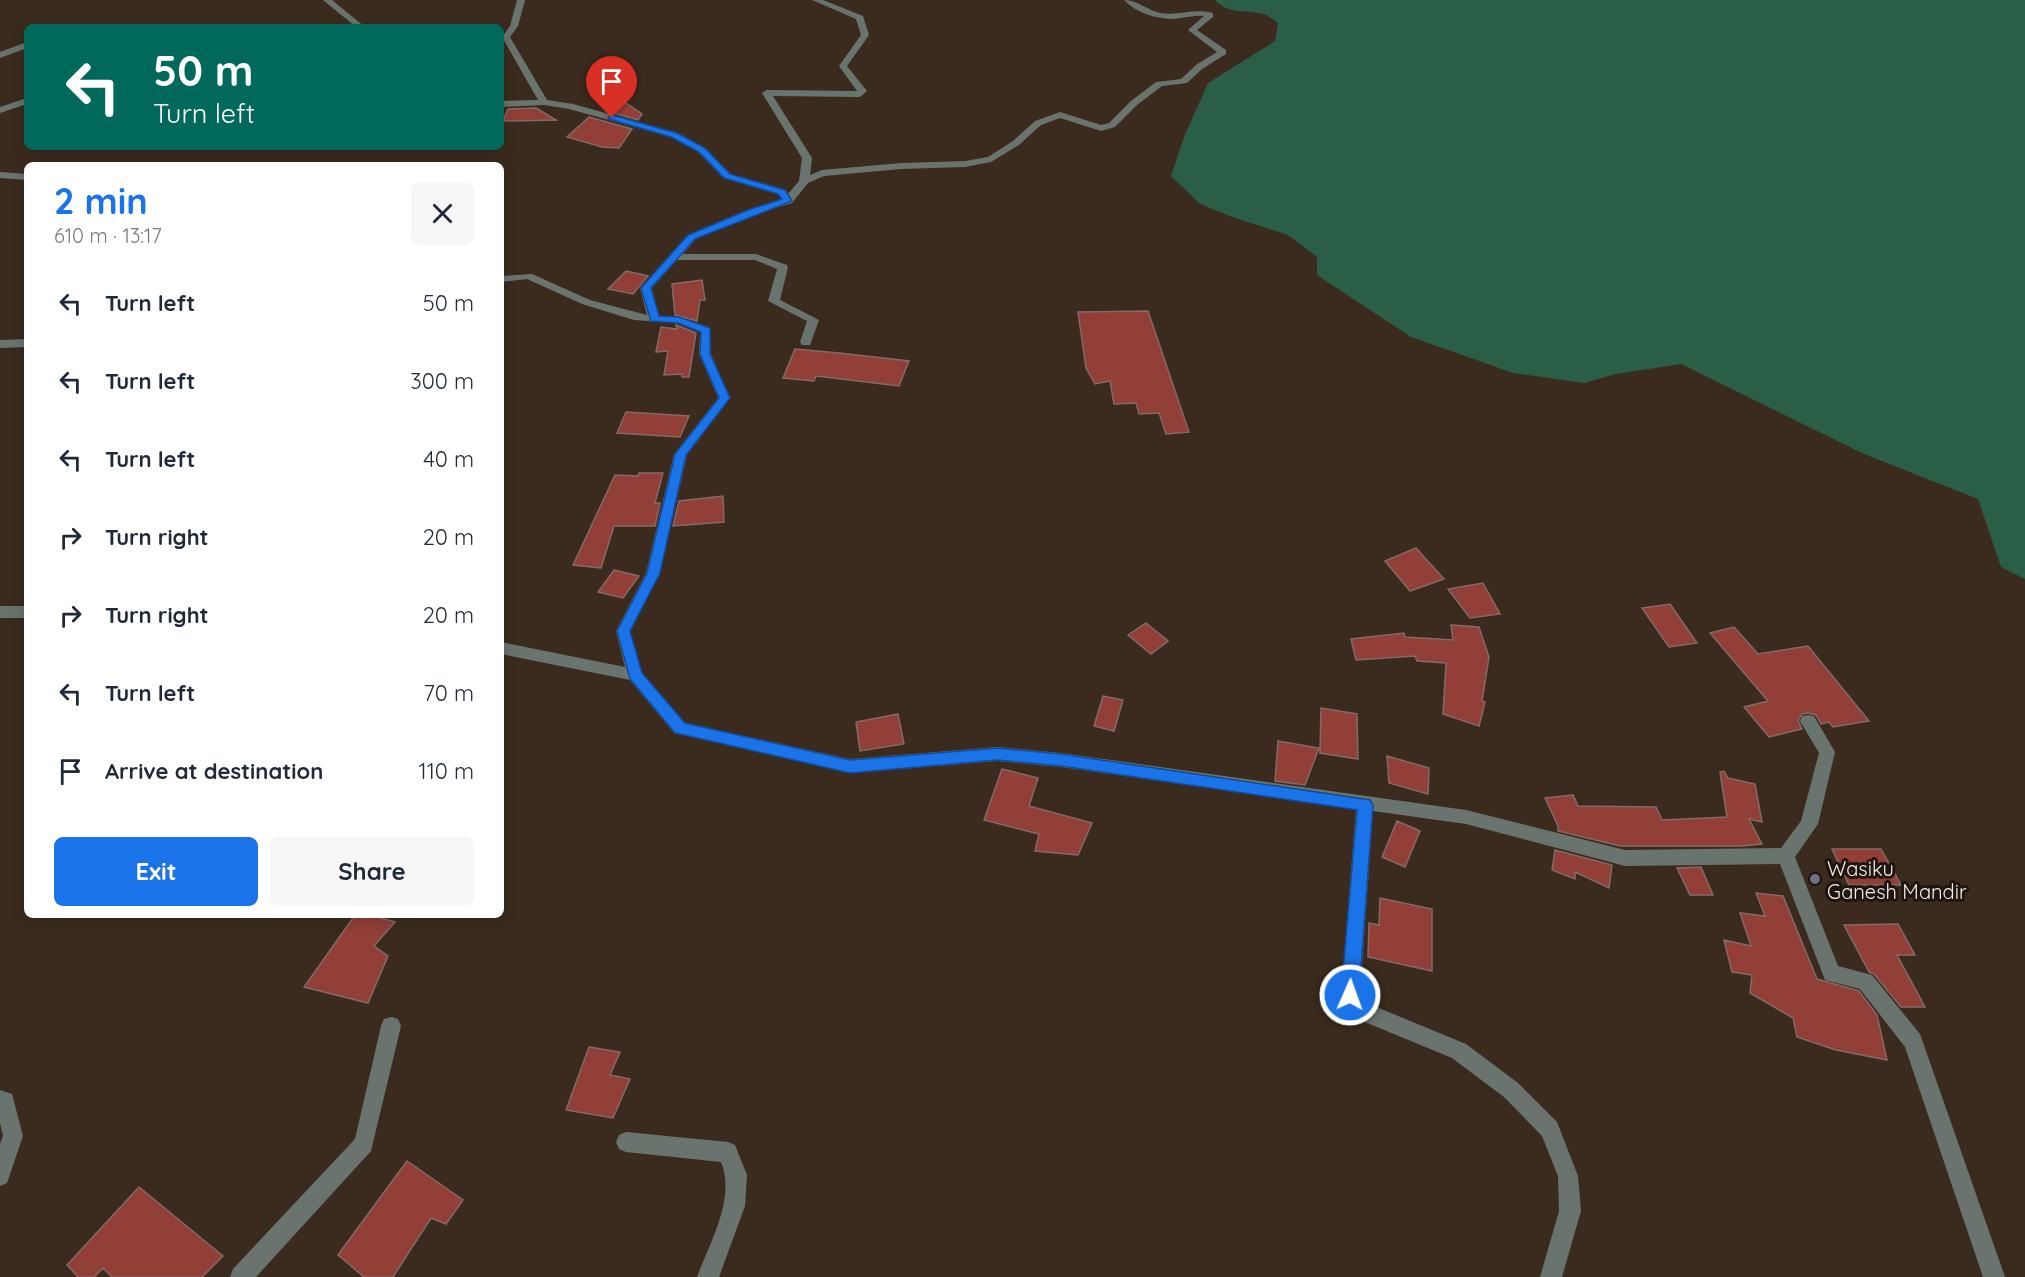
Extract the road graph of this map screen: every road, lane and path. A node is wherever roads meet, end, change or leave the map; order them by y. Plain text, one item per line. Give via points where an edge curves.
1 (327, 0) edge
2 (521, 0) edge
3 (816, 0) edge
4 (1128, 0) edge
5 (357, 24) edge
6 (504, 37) edge
7 (24, 46) edge
8 (0, 55) edge
9 (24, 102) edge
10 (544, 102) junction
11 (504, 104) edge
12 (0, 110) edge
13 (4, 176) edge
14 (24, 177) edge
15 (804, 181) junction
16 (788, 201) junction
17 (674, 257) junction
18 (504, 279) edge
19 (654, 319) junction
20 (806, 342) dead end
21 (24, 343) edge
22 (0, 344) edge
23 (0, 612) edge
24 (24, 612) edge
25 (504, 649) edge
26 (635, 675) junction
27 (1808, 721) dead end
28 (1365, 805) junction
29 (1786, 856) junction
30 (391, 1026) dead end
31 (0, 1100) edge
32 (626, 1142) dead end
33 (0, 1176) edge
34 (241, 1277) edge
35 (708, 1277) edge
36 (1551, 1277) edge
37 (1995, 1277) edge

1 - 5 street
2 - 6 street via 514,26
3 - 15 street via 860,18 865,35 843,66 862,91 857,95 767,93 807,158
4 - 15 street via 1134,6 1168,16 1200,12 1210,15 1192,30 1223,52 1184,81 1159,84 1112,125 1101,129 1060,115 1038,123 991,159 822,173
6 - 10 street
7 - 8 street
9 - 12 street
10 - 11 street
10 - 16 street via 674,135 702,150 727,176 782,192
13 - 14 street
15 - 16 street
16 - 17 street via 692,237
17 - 19 street via 646,288
17 - 20 street via 756,257 783,267 774,301 813,320
18 - 19 street via 528,276 586,302
19 - 26 street via 679,320 706,330 705,354 724,398 681,454 653,573 623,631
21 - 22 street
23 - 24 street
25 - 26 street
26 - 28 street via 680,728 850,766 998,754
27 - 29 street via 1827,752 1809,824
28 - 29 street via 1466,817 1626,858
28 - 36 street via 1350,995 1356,1006 1367,1013 1459,1051 1511,1090 1550,1129 1568,1176 1570,1211
29 - 37 street via 1832,974 1865,981 1913,1041
30 - 34 street via 364,1144
31 - 33 street via 5,1101 13,1136
32 - 35 street via 728,1152 737,1175 734,1206

